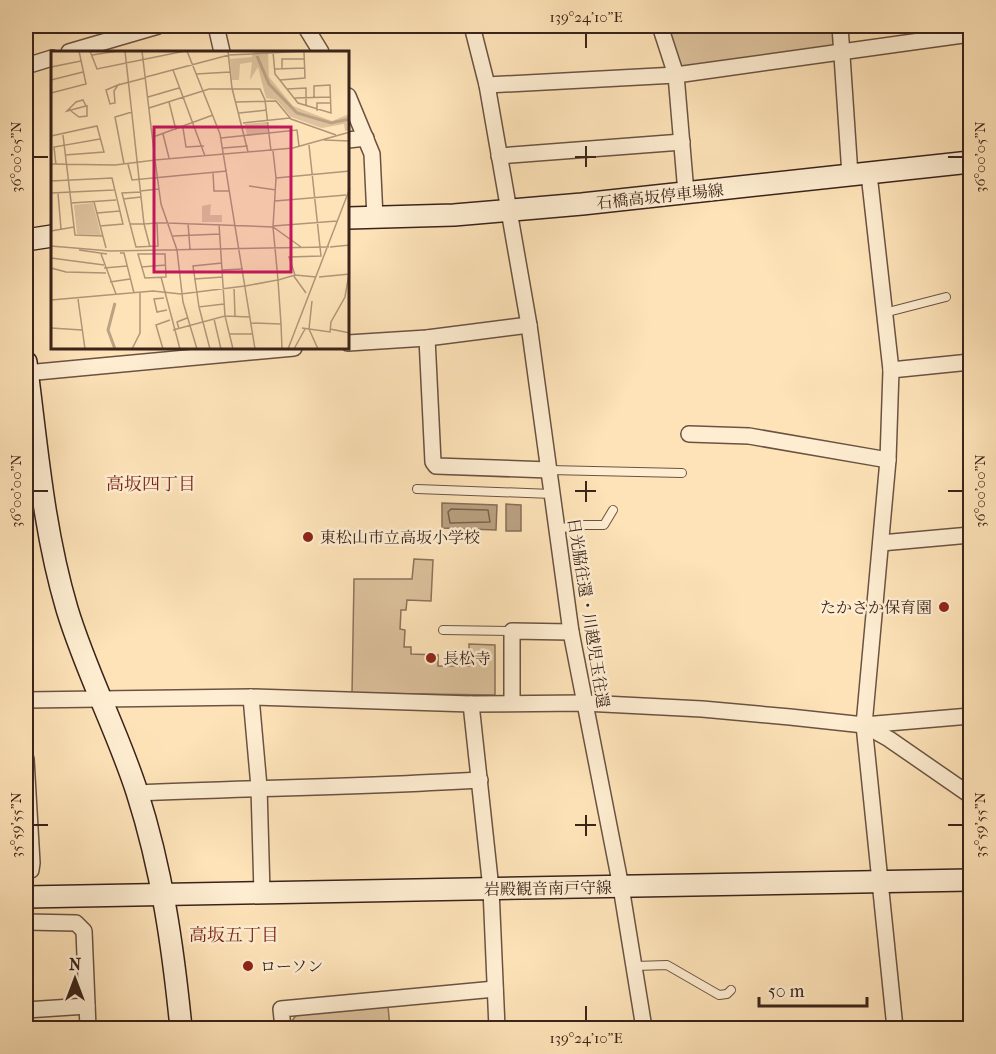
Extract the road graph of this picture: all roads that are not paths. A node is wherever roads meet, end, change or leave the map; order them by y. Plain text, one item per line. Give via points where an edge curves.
1 (158, 26) edge
2 (216, 26) edge
3 (305, 26) edge
4 (472, 26) edge
5 (660, 26) edge
6 (840, 26) edge
7 (960, 32) edge
8 (72, 51) edge
9 (222, 51) edge
10 (320, 51) edge
11 (843, 53) junction
12 (51, 58) edge
13 (26, 66) edge
14 (676, 75) junction
15 (487, 85) junction
16 (350, 101) edge
17 (366, 138) junction
18 (350, 140) edge
19 (682, 141) junction
20 (499, 156) junction
21 (970, 162) edge
22 (860, 175) junction
23 (686, 193) junction
24 (508, 210) junction
25 (350, 218) edge
26 (375, 218) junction
27 (51, 236) edge
28 (26, 240) edge
29 (946, 297) dead end
30 (885, 313) junction
31 (530, 325) junction
32 (427, 338) junction
33 (350, 343) edge
34 (270, 350) edge
35 (970, 362) edge
36 (26, 370) edge
37 (891, 370) junction
38 (689, 434) dead end
39 (31, 456) edge
40 (888, 460) junction
41 (549, 470) junction
42 (682, 473) dead end
43 (417, 489) dead end
44 (552, 494) junction
45 (613, 510) dead end
46 (556, 529) junction
47 (970, 535) edge
48 (881, 543) junction
49 (443, 630) dead end
50 (512, 631) junction
51 (571, 632) junction
52 (99, 697) junction
53 (251, 697) junction
54 (26, 700) edge
55 (512, 702) junction
56 (584, 703) junction
57 (471, 704) junction
58 (970, 716) edge
59 (864, 725) junction
60 (26, 759) edge
61 (480, 780) junction
62 (258, 787) junction
63 (137, 793) junction
64 (970, 795) edge
65 (26, 871) edge
66 (970, 880) edge
67 (879, 882) junction
68 (621, 887) junction
69 (490, 890) junction
70 (262, 893) junction
71 (165, 895) junction
72 (26, 897) edge
73 (26, 922) edge
74 (635, 966) junction
75 (495, 989) junction
76 (731, 990) dead end
77 (87, 1006) junction
78 (26, 1010) edge
79 (88, 1029) edge
80 (181, 1029) edge
81 (283, 1029) edge
82 (497, 1029) edge
83 (644, 1029) edge
84 (895, 1029) edge

1 - 8 street
2 - 9 street
3 - 10 street
4 - 15 street, 日光脇往還・川越児玉往還
5 - 14 street
6 - 11 street
7 - 11 street
11 - 14 street
11 - 22 street
12 - 13 street
14 - 15 street
14 - 19 street
15 - 20 street, 日光脇往還・川越児玉往還
16 - 17 street
17 - 18 street
17 - 26 street via 372,154
19 - 20 street
19 - 23 street
20 - 24 street, 日光脇往還・川越児玉往還
21 - 22 main road, 石橋高坂停車場線
22 - 23 main road, 石橋高坂停車場線
22 - 30 street
23 - 24 main road, 石橋高坂停車場線
24 - 26 main road, 石橋高坂停車場線
24 - 31 street, 日光脇往還・川越児玉往還
25 - 26 main road, 石橋高坂停車場線
27 - 28 main road
29 - 30 lane
30 - 37 street
31 - 32 street
31 - 41 street, 日光脇往還・川越児玉往還
32 - 33 street
32 - 41 street via 436,466
34 - 36 street
35 - 37 street
36 - 39 main road
37 - 40 street
38 - 40 street via 749,436
39 - 52 main road via 67,610
40 - 48 street
41 - 42 lane
41 - 44 street, 日光脇往還・川越児玉往還
43 - 44 lane
44 - 46 street, 日光脇往還・川越児玉往還
45 - 46 lane via 604,525
46 - 51 street, 日光脇往還・川越児玉往還
47 - 48 street
48 - 59 street
49 - 50 lane
50 - 51 street
50 - 55 street
51 - 56 street, 日光脇往還・川越児玉往還
52 - 53 street
52 - 54 street
52 - 63 main road
53 - 57 street
53 - 62 street
55 - 56 street
55 - 57 street
56 - 59 street via 702,709
56 - 68 street, 日光脇往還・川越児玉往還
57 - 61 street
58 - 59 street
59 - 64 street
59 - 67 street
60 - 65 street via 32,863 31,870
61 - 62 street
61 - 69 street
62 - 63 street
62 - 70 street
63 - 71 main road
66 - 67 main road, 岩殿観音南戸守線
67 - 68 main road, 岩殿観音南戸守線
67 - 84 street
68 - 69 main road, 岩殿観音南戸守線
68 - 74 street, 日光脇往還・川越児玉往還
69 - 70 main road, 岩殿観音南戸守線
69 - 75 street
70 - 71 main road, 岩殿観音南戸守線
71 - 72 main road, 岩殿観音南戸守線
71 - 80 main road
73 - 77 street via 82,926
74 - 76 lane via 663,963 719,995
74 - 83 street, 日光脇往還・川越児玉往還
75 - 81 street via 281,1009
75 - 82 street
77 - 78 street
77 - 79 street

